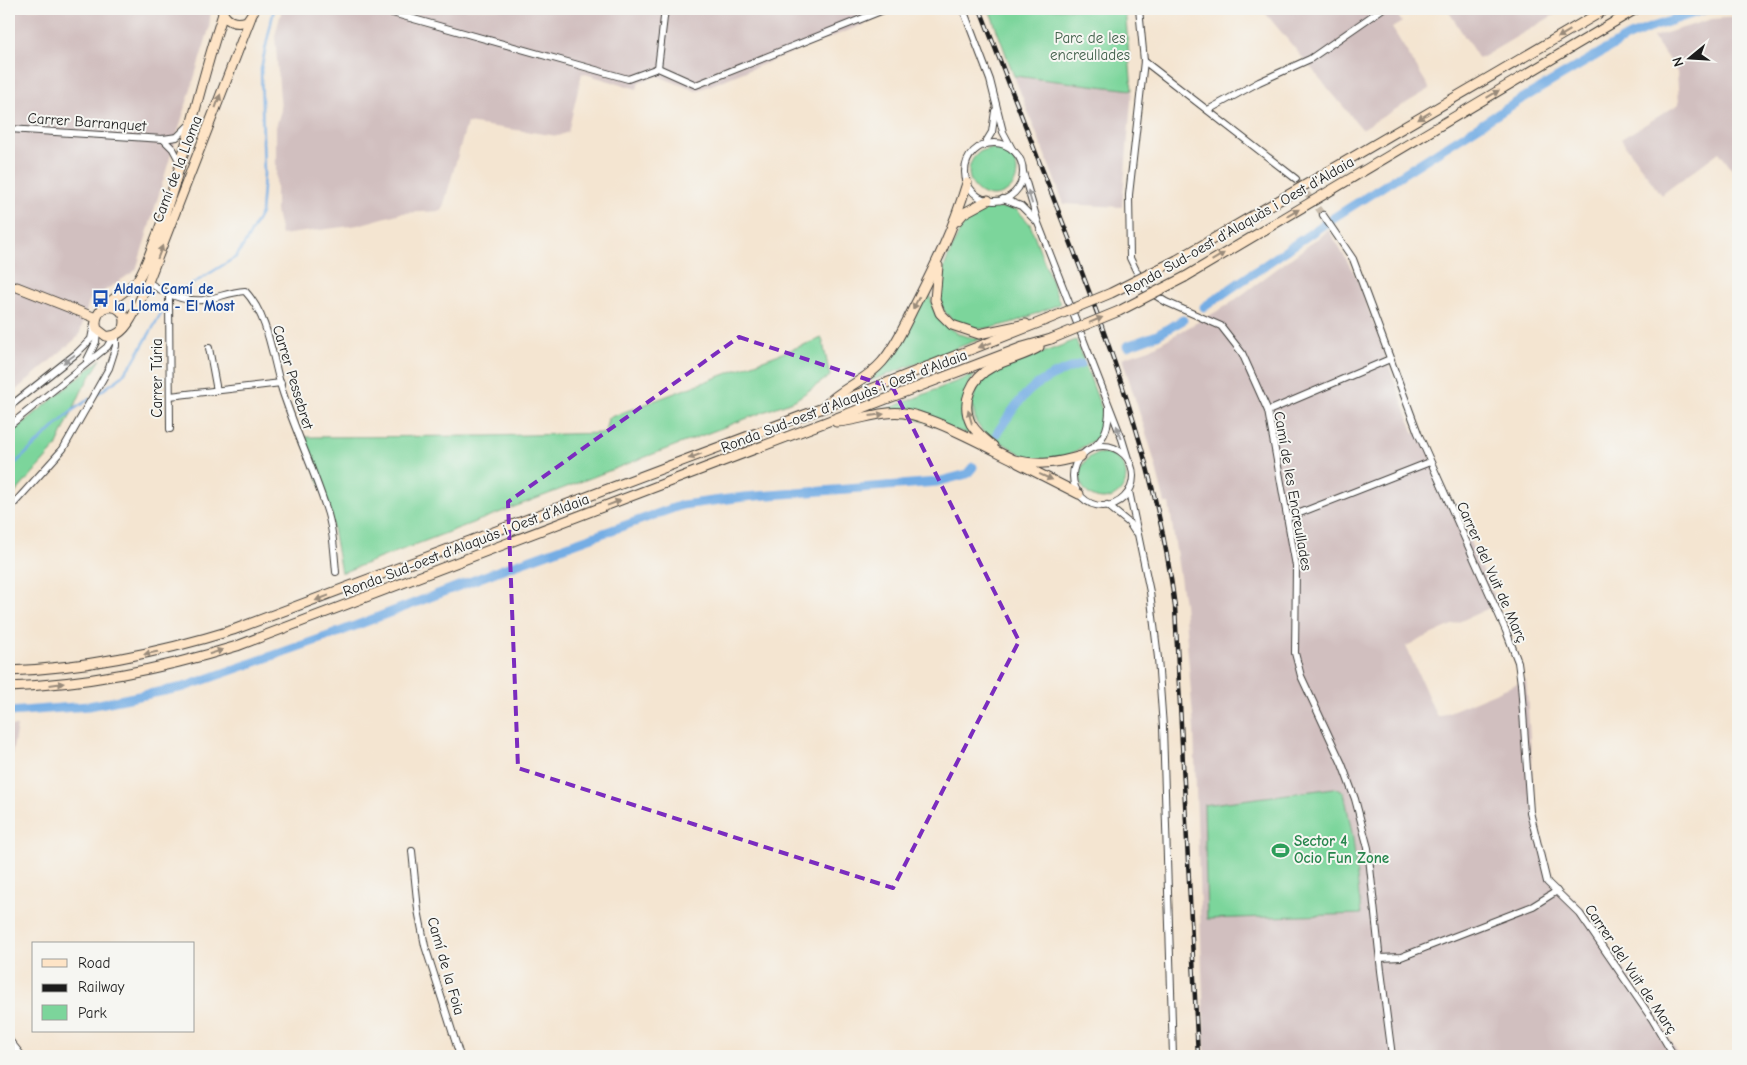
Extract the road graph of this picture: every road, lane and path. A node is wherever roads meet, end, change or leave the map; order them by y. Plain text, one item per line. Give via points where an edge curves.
1 (378, 9) edge
2 (664, 9) edge
3 (886, 9) edge
4 (963, 9) edge
5 (1139, 9) edge
6 (1382, 9) edge
7 (1606, 9) edge
8 (1636, 9) edge
9 (222, 11) edge
10 (253, 13) edge
11 (1144, 61) junction
12 (658, 68) junction
13 (996, 108) junction
14 (1208, 110) junction
15 (193, 122) junction
16 (9, 129) edge
17 (163, 140) junction
18 (984, 144) junction
19 (1013, 150) junction
20 (181, 164) junction
21 (1023, 172) junction
22 (1296, 179) tunnel mouth
23 (967, 183) junction
24 (1003, 199) junction
25 (988, 200) junction
26 (1323, 215) tunnel mouth
27 (1038, 222) junction
28 (954, 226) junction
29 (938, 260) junction
30 (148, 282) junction
31 (13, 285) edge
32 (169, 296) junction
33 (98, 317) junction
34 (1046, 320) junction
35 (124, 328) junction
36 (115, 336) junction
37 (1051, 339) junction
38 (209, 348) dead end
39 (1390, 358) junction
40 (85, 363) junction
41 (281, 383) junction
42 (217, 391) junction
43 (170, 396) junction
44 (1108, 402) junction
45 (9, 407) edge
46 (823, 408) junction
47 (1268, 411) junction
48 (829, 422) junction
49 (9, 426) edge
50 (170, 429) dead end
51 (1093, 448) junction
52 (1000, 453) junction
53 (1082, 456) junction
54 (1014, 460) junction
55 (1129, 462) junction
56 (1430, 462) junction
57 (1129, 490) junction
58 (1079, 494) junction
59 (1107, 505) junction
60 (9, 509) edge
61 (1287, 518) junction
62 (1139, 540) junction
63 (336, 572) dead end
64 (9, 672) edge
65 (9, 687) edge
66 (412, 851) dead end
67 (1557, 892) junction
68 (1380, 958) junction
69 (9, 1040) edge
70 (22, 1056) edge
71 (460, 1056) edge
72 (1173, 1056) edge
73 (1392, 1056) edge
74 (1674, 1056) edge

1 - 12 street via 628,79
2 - 12 street
3 - 12 street via 696,85
4 - 13 street via 990,82
5 - 11 street, Camí de les Encreullades
6 - 14 street via 1310,59
7 -> 34 main road, Ronda Sud-oest d'Alaquàs i Oest d'Aldaia, bridge via 1177,260
37 -> 8 main road, Ronda Sud-oest d'Alaquàs i Oest d'Aldaia, bridge via 1119,311 1185,277
9 - 10 main road via 226,19 236,23
9 - 15 main road, Camí de la Lloma
30 -> 10 main road, Camí de la Lloma
11 - 14 street
11 - 47 street, Camí de les Encreullades via 1129,195 1130,258 1145,289 1221,326 1242,353
13 - 18 street via 994,127
13 - 19 street
14 - 22 street
15 - 17 street, Carrer Barranquet via 177,137
15 - 20 main road, Camí de la Lloma
16 - 17 street, Carrer Barranquet
17 - 20 street, Carrer Barranquet via 173,149
18 - 19 street via 999,144
18 - 23 street via 970,156 966,165
19 - 21 street
20 - 33 main road, Camí de la Lloma via 166,215 137,280
21 - 24 street via 1017,189
27 -> 21 street
23 - 25 street via 979,197
23 - 28 main road
24 - 25 street
24 - 27 street via 1021,206
25 - 28 main road via 964,213
26 - 39 street, Carrer del Vuit de Març via 1353,259
27 - 44 street
28 - 29 main road
29 - 34 main road via 935,300 944,318 956,328 979,334
29 -> 46 main road via 882,363 833,397
30 - 32 street, Carrer Pessebret
30 - 35 main road, Camí de la Lloma
31 - 33 main road
32 - 41 street, Carrer Pessebret via 202,300 245,291 256,303
32 - 43 street, Carrer Túria
33 - 35 main road via 113,306 121,310
33 - 36 main road via 102,334
33 - 40 street via 96,342
33 -> 45 street via 91,339
34 -> 46 main road, Ronda Sud-oest d'Alaquàs i Oest d'Aldaia
35 - 36 main road
36 - 40 street via 107,347
36 - 60 street via 116,346 109,368 63,449
37 - 48 main road, Ronda Sud-oest d'Alaquàs i Oest d'Aldaia
52 -> 37 main road via 972,425 968,410 969,392 988,370
38 - 42 street
39 - 47 street
39 - 56 street, Carrer del Vuit de Març
40 - 49 street
41 - 42 street
41 - 63 street, Carrer Pessebret via 327,508
42 - 43 street
43 - 50 street, Carrer Túria
44 - 51 street via 1108,425 1104,436
55 -> 44 street
46 -> 64 main road, Ronda Sud-oest d'Alaquàs i Oest d'Aldaia via 233,630 175,648 110,662
47 - 61 street, Camí de les Encreullades
48 -> 52 main road via 904,413 929,420
65 -> 48 main road, Ronda Sud-oest d'Alaquàs i Oest d'Aldaia via 112,678 179,664 237,646
51 - 53 street
51 - 55 street via 1113,448
52 - 54 main road
53 - 54 main road via 1040,465
53 - 58 street via 1077,462 1074,478
54 -> 58 main road
55 - 57 street via 1133,476
56 - 61 street
56 - 67 street, Carrer del Vuit de Març via 1518,662 1530,812 1547,882
57 - 59 street via 1116,503
57 - 62 street
58 - 59 street via 1091,503
59 - 62 street via 1129,523
61 - 68 street, Camí de les Encreullades via 1296,566 1295,653 1301,676 1355,799 1368,848
62 - 72 street via 1150,592 1160,678
66 - 71 street, Camí de la Foia via 425,946
67 - 68 street via 1533,906 1401,957
67 - 74 street, Carrer del Vuit de Març via 1580,914
68 - 73 street, Camí de les Encreullades
69 - 70 street

